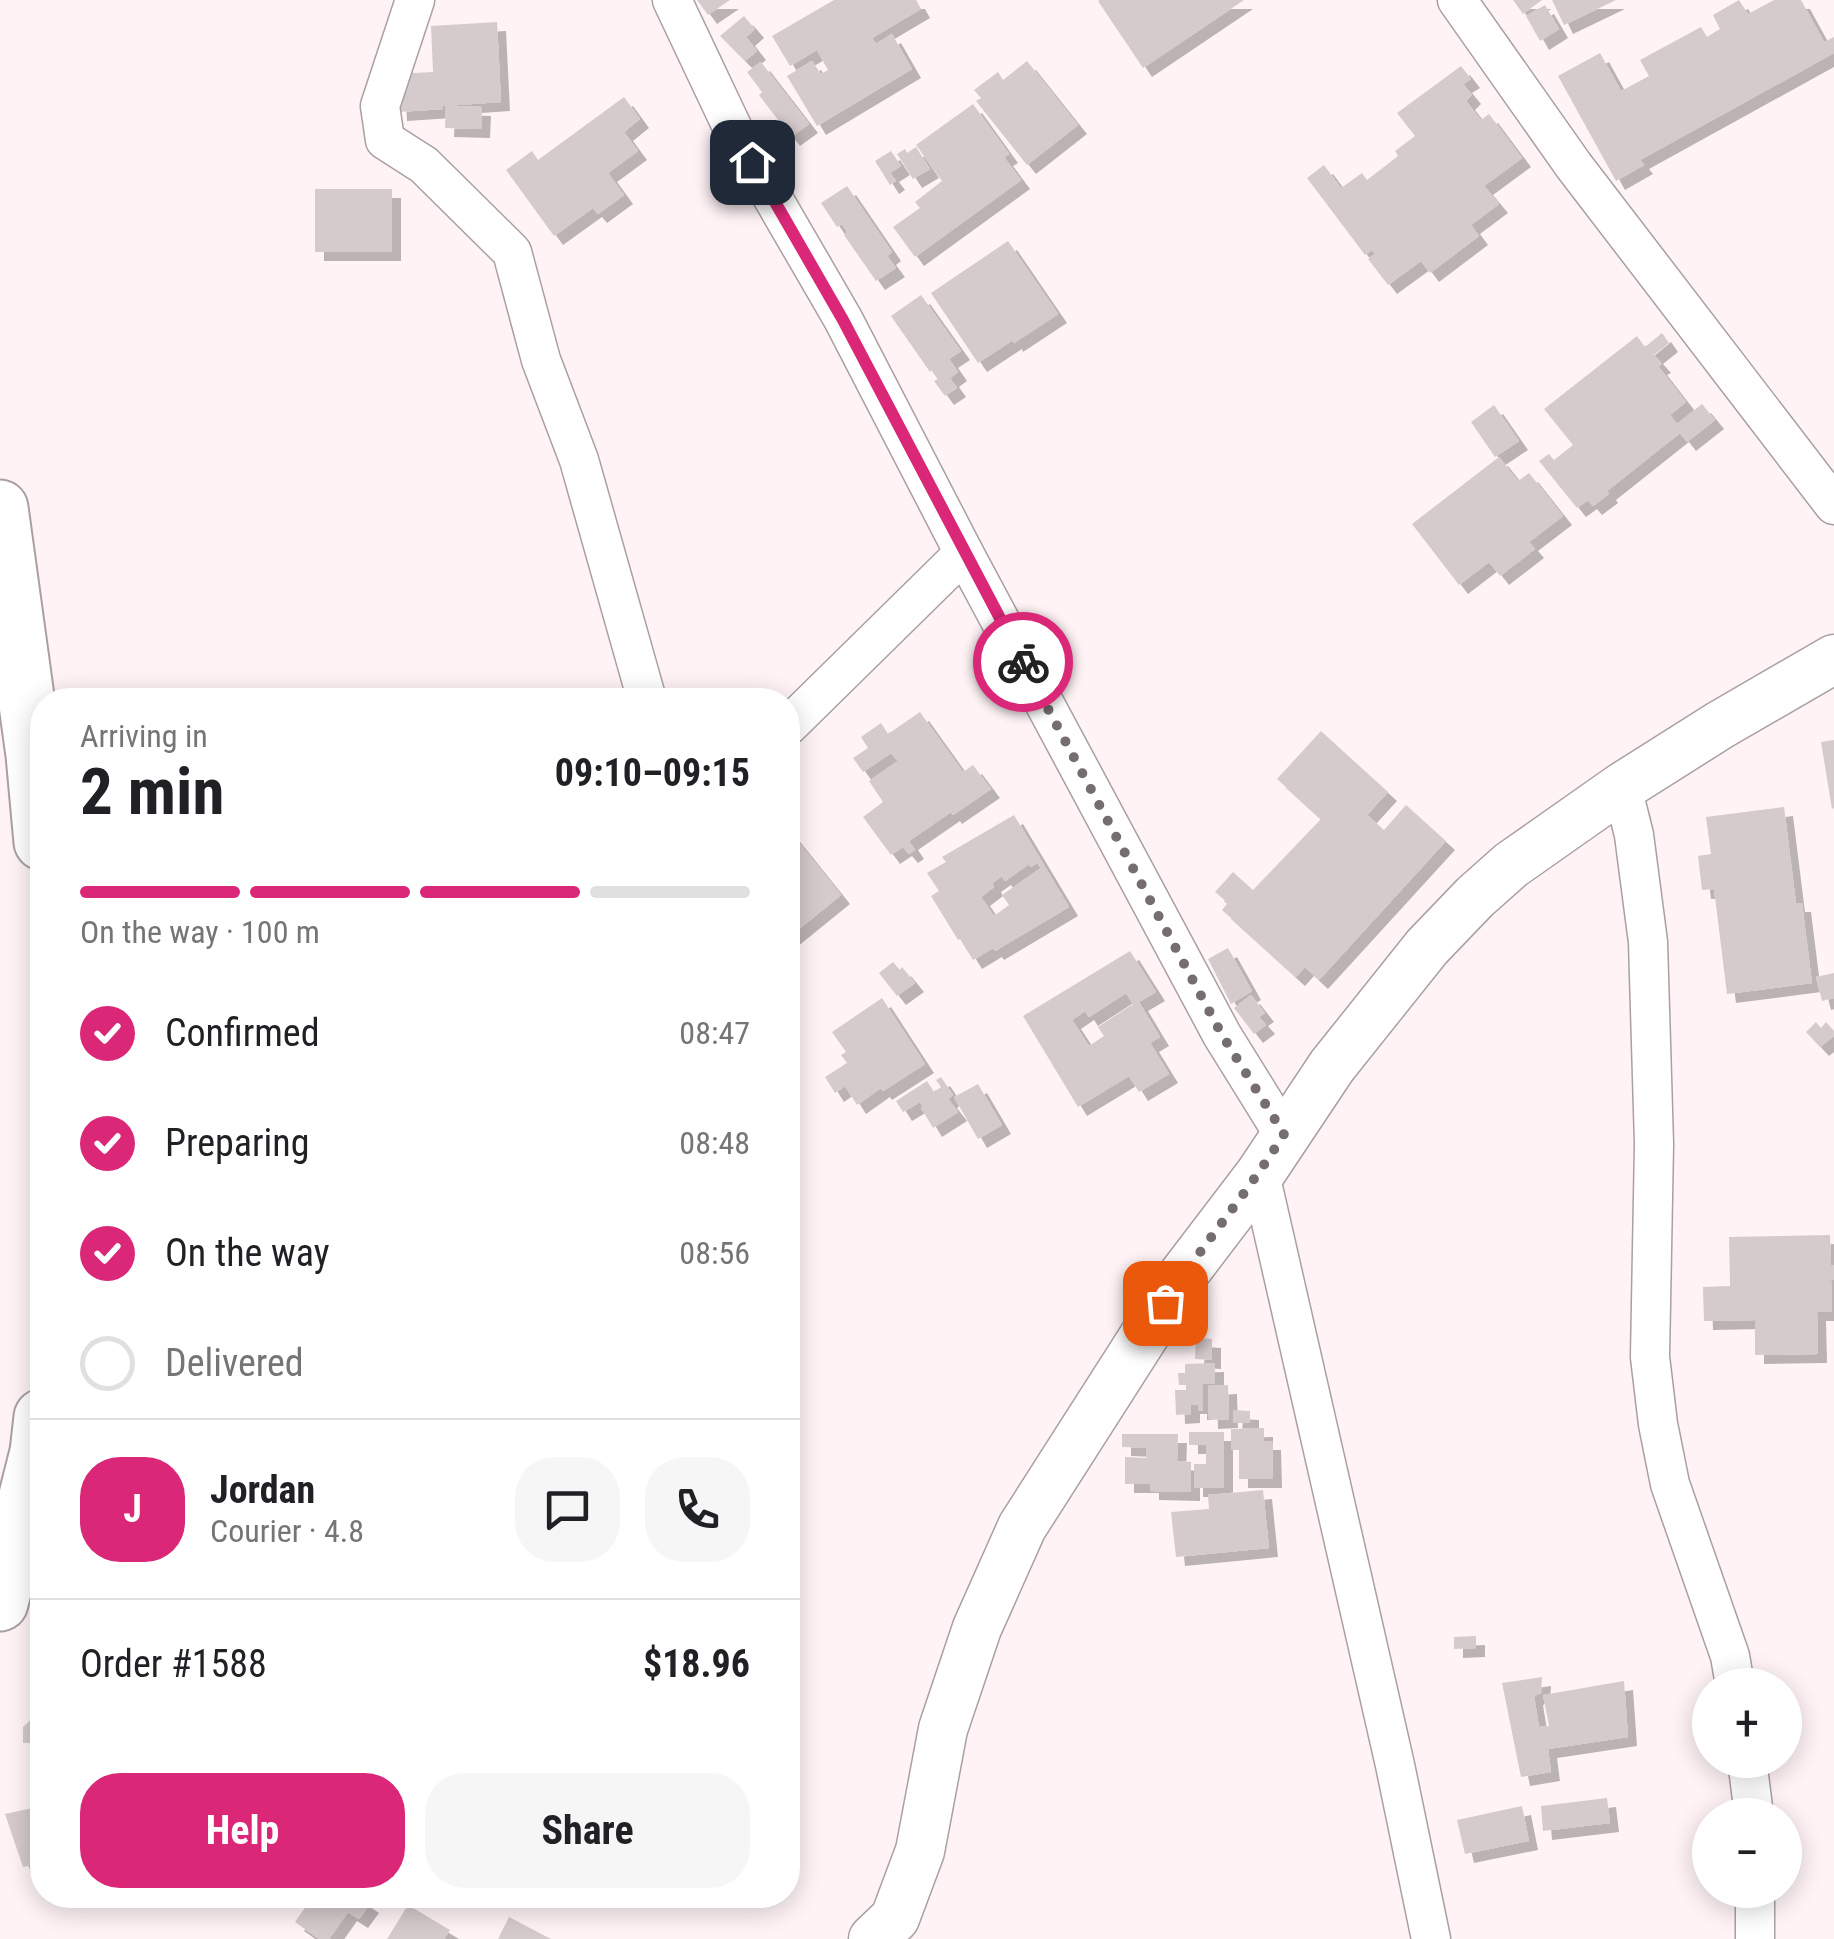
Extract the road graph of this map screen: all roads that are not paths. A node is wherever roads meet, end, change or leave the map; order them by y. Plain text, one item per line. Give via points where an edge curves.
1 (416, 0) edge
2 (672, 0) edge
3 (1457, 0) edge
4 (1834, 505) edge
5 (0, 508) edge
6 (964, 553) junction
7 (1834, 659) edge
8 (644, 688) edge
9 (800, 714) edge
10 (30, 726) edge
11 (1622, 786) junction
12 (1272, 1154) junction
13 (30, 1484) edge
14 (0, 1604) edge
15 (1732, 1668) edge
16 (1755, 1908) edge
17 (874, 1939) edge
18 (1431, 1939) edge
19 (1755, 1939) edge

1 - 8 street via 380,106 385,140 424,165 512,252
2 - 6 street via 734,131 843,320
3 - 4 street via 1574,166
5 - 10 highway
6 - 9 street
6 - 12 street via 1222,1035
7 - 11 street
11 - 12 street via 1511,865 1427,947
11 - 15 street via 1648,942 1654,1144 1650,1357 1658,1424 1670,1484
12 - 17 street via 1183,1274 1022,1527 977,1628 943,1729 920,1851 895,1918
12 - 18 street
13 - 14 highway
16 - 19 street

